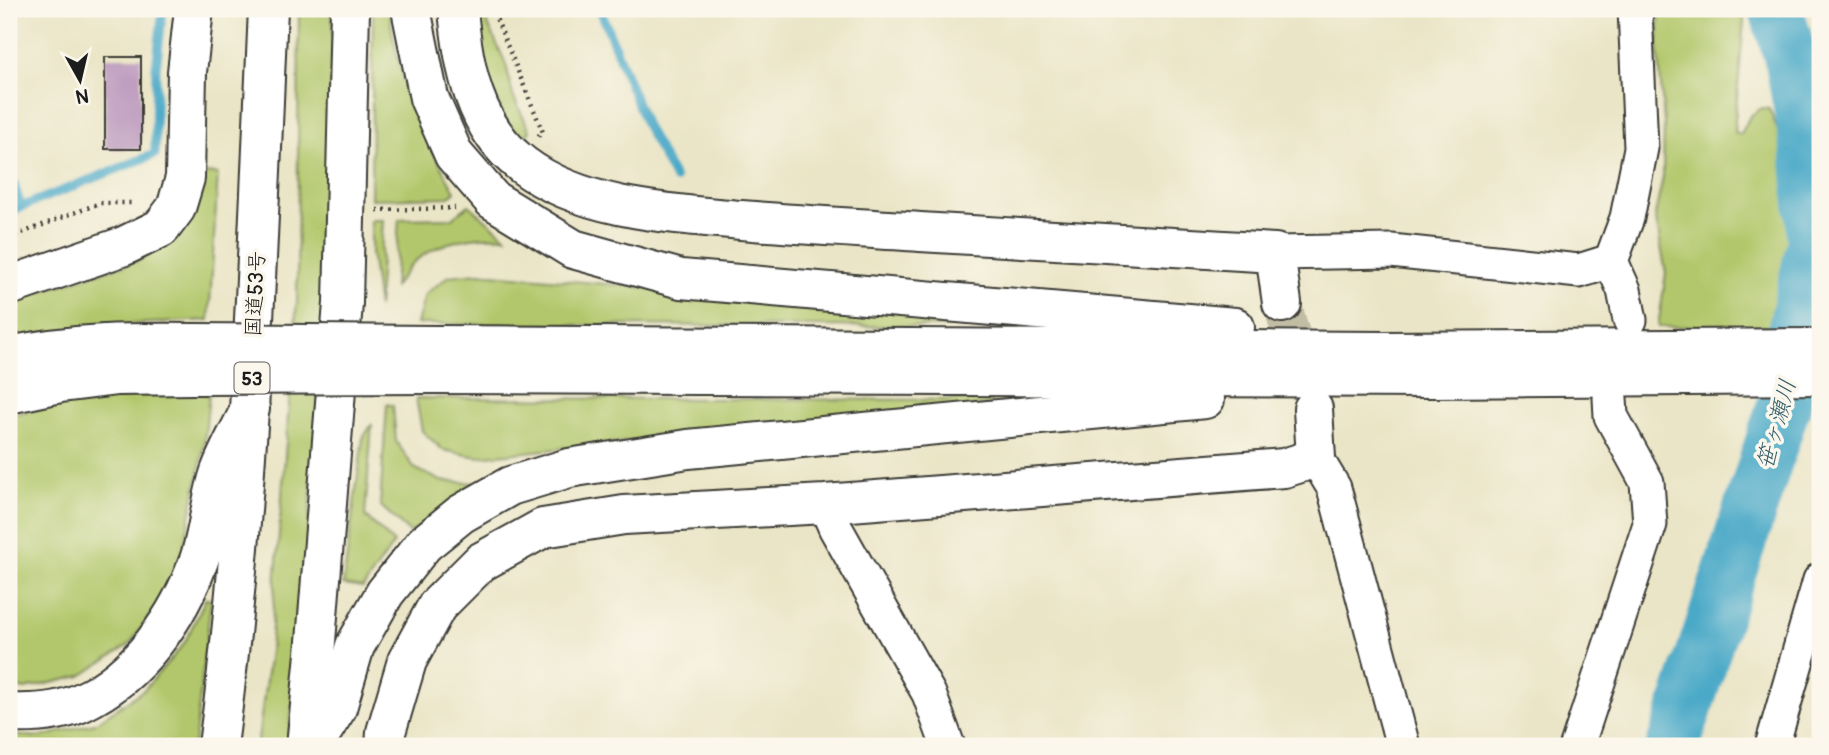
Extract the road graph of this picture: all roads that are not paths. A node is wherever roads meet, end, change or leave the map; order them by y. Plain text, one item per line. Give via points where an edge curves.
1 (194, 9) edge
2 (268, 9) edge
3 (350, 9) edge
4 (411, 9) edge
5 (458, 9) edge
6 (1635, 9) edge
7 (1275, 253) junction
8 (1611, 261) junction
9 (9, 286) edge
10 (1282, 303) tunnel mouth
11 (1630, 320) dead end
12 (1820, 348) edge
13 (1384, 351) junction
14 (9, 356) edge
15 (193, 359) junction
16 (436, 359) junction
17 (1670, 361) junction
18 (1820, 375) edge
19 (1434, 378) junction
20 (9, 394) edge
21 (1610, 398) dead end
22 (250, 408) junction
23 (1313, 409) tunnel mouth
24 (1317, 458) junction
25 (825, 504) junction
26 (1820, 580) edge
27 (9, 713) edge
28 (218, 746) edge
29 (306, 746) edge
30 (313, 746) edge
31 (385, 746) edge
32 (948, 746) edge
33 (1403, 746) edge
34 (1577, 746) edge
35 (1772, 746) edge

1 - 9 main road via 187,72 185,178 176,208 161,228 124,246
2 - 22 main road, 国道53号 / 53
3 - 29 main road via 343,303
4 - 13 main road via 429,98 454,155 493,200 573,249 681,279 1244,328
5 - 7 main road via 470,85 489,130 522,165 564,190 653,213
6 - 8 street via 1642,148
7 - 8 street via 1391,251 1579,271
7 - 10 main road
8 - 11 street
12 - 17 main road
13 - 16 main road
13 - 17 main road
14 - 15 main road via 54,346 116,341
15 - 16 main road, bridge
15 - 20 main road
16 - 19 main road
17 - 18 main road
17 - 19 main road
19 - 30 main road via 688,449 569,468 510,486 461,514 424,544 385,593 355,646 337,708
21 - 34 street via 1611,416 1647,482 1650,524
22 - 27 main road via 220,472 199,560 176,612 140,660 81,703 33,714
22 - 28 main road, 国道53号 / 53
23 - 24 main road
24 - 25 main road via 1284,468
24 - 33 street via 1334,488
25 - 31 main road via 624,514 543,528 481,562 437,606 407,661
25 - 32 street via 929,694
26 - 35 street

